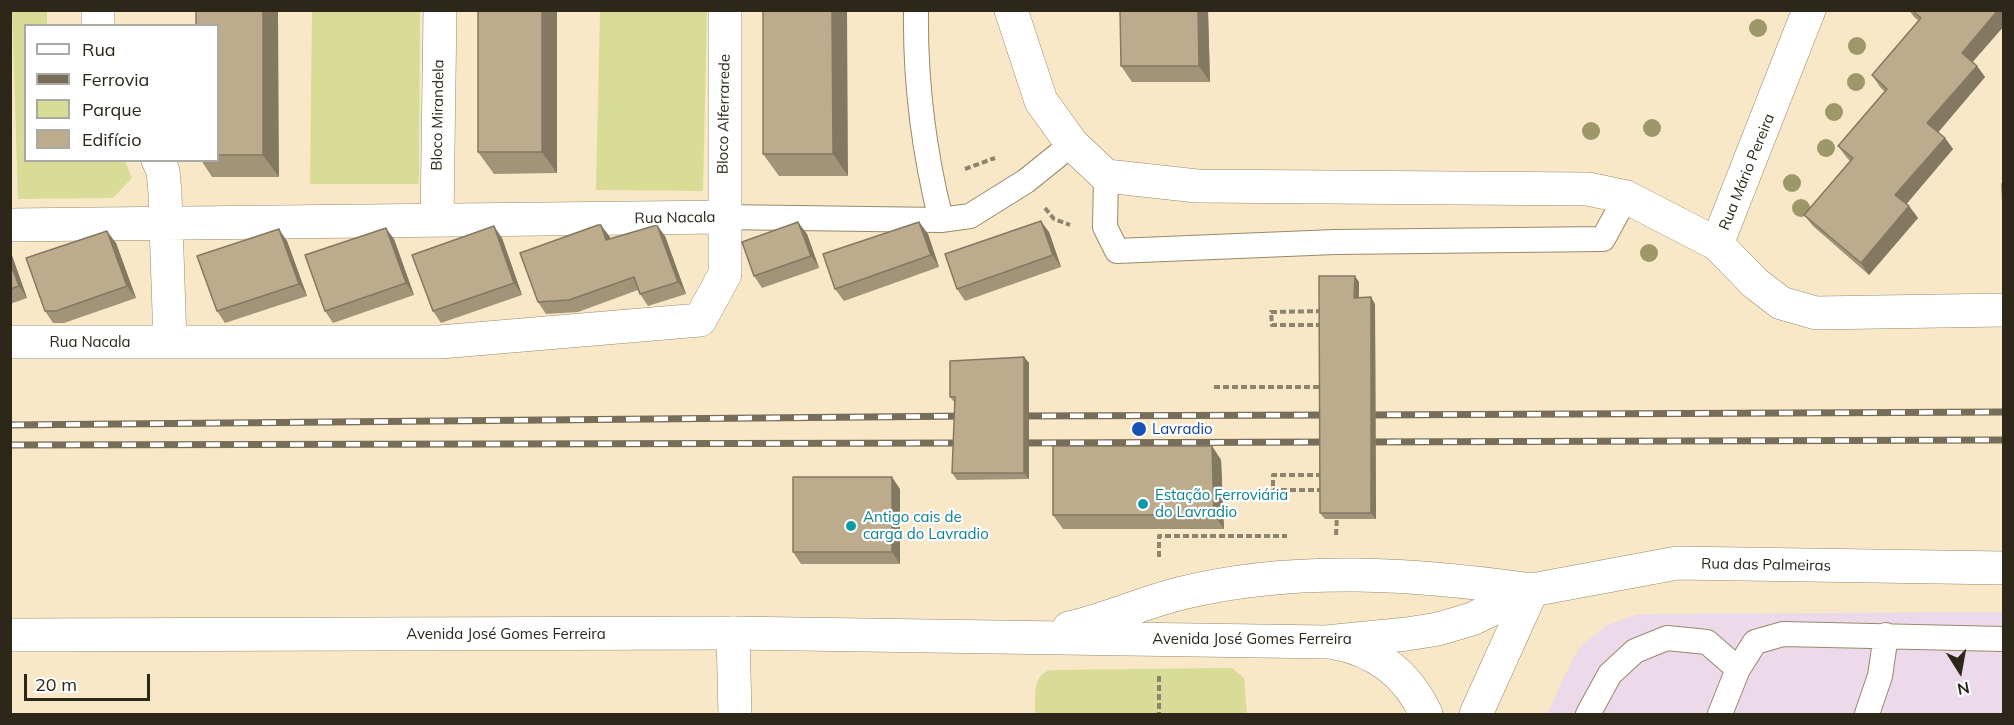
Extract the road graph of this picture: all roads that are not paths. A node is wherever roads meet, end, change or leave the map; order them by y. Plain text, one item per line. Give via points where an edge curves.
1 (440, 10) edge
2 (725, 10) edge
3 (916, 10) edge
4 (1011, 10) edge
5 (1809, 10) edge
6 (1072, 144) junction
7 (159, 162) edge
8 (1106, 177) junction
9 (1626, 196) junction
10 (723, 217) junction
11 (437, 220) junction
12 (941, 220) junction
13 (166, 223) junction
14 (10, 225) edge
15 (1717, 244) junction
16 (2004, 310) edge
17 (10, 342) edge
18 (170, 342) junction
19 (2004, 568) edge
20 (1532, 590) junction
21 (733, 633) junction
22 (10, 635) edge
23 (1001, 635) junction
24 (1886, 635) junction
25 (2004, 639) edge
26 (1326, 642) junction
27 (1738, 669) junction
28 (735, 714) edge
29 (1426, 714) edge
30 (1476, 714) edge
31 (1588, 714) edge
32 (1720, 714) edge
33 (1867, 714) edge

1 - 11 street, Bloco Mirandela
2 - 10 street, Bloco Alferrarede
3 - 12 lane via 916,68 930,178
4 - 6 street via 1041,101
5 - 15 street, Rua Mário Pereira
6 - 8 street
6 - 12 lane via 1026,181 970,216
7 - 13 street via 164,171
8 - 9 street via 1197,186 1588,189
8 - 9 lane via 1105,227 1117,251 1335,242 1603,239
9 - 15 street
10 - 11 street, Rua Nacala
10 - 12 lane
10 - 18 street, Rua Nacala via 726,274 700,320 440,342
11 - 13 street, Rua Nacala
13 - 14 street, Rua Nacala
13 - 18 street
15 - 16 street, Rua Mário Pereira via 1780,303 1816,313
17 - 18 street, Rua Nacala
19 - 20 street, Rua das Palmeiras via 1677,563
20 - 23 street, Avenida José Gomes Ferreira via 1448,578 1299,576 1242,581 1181,593 1072,627
20 - 26 street, Avenida José Gomes Ferreira via 1472,619 1438,629
20 - 30 street
21 - 22 street, Avenida José Gomes Ferreira
21 - 23 street, Avenida José Gomes Ferreira
21 - 28 street
23 - 26 street, Avenida José Gomes Ferreira
24 - 25 lane
24 - 27 lane via 1783,634 1755,642
24 - 33 lane via 1880,676
26 - 29 street via 1354,646 1389,665 1416,693
27 - 31 lane via 1707,642 1667,638 1635,651 1610,674
27 - 32 lane

